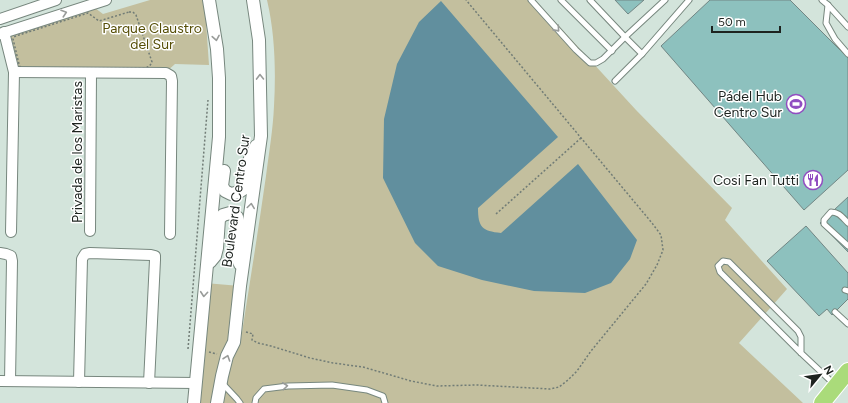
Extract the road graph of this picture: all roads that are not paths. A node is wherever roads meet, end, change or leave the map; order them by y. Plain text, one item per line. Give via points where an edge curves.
1 (56, 0) edge
2 (106, 0) edge
3 (209, 0) edge
4 (252, 0) edge
5 (531, 0) edge
6 (560, 0) edge
7 (590, 0) edge
8 (665, 0) edge
9 (689, 0) edge
10 (822, 0) edge
11 (828, 5) junction
12 (36, 7) junction
13 (0, 18) edge
14 (41, 20) junction
15 (848, 27) edge
16 (2, 33) edge
17 (625, 37) junction
18 (612, 51) junction
19 (642, 54) junction
20 (848, 54) edge
21 (14, 72) junction
22 (91, 73) junction
23 (615, 81) dead end
24 (261, 136) junction
25 (219, 137) junction
26 (848, 223) edge
27 (90, 231) dead end
28 (11, 232) dead end
29 (170, 234) dead end
30 (848, 246) edge
31 (0, 253) edge
32 (206, 267) junction
33 (242, 269) junction
34 (835, 312) dead end
35 (848, 324) edge
36 (801, 353) junction
37 (848, 371) edge
38 (5, 381) edge
39 (79, 382) junction
40 (221, 382) junction
41 (149, 383) junction
42 (196, 383) junction
43 (836, 386) junction
44 (194, 403) edge
45 (217, 403) edge
46 (240, 403) edge
47 (255, 403) edge
48 (385, 403) edge
49 (822, 403) edge

1 - 12 street
14 -> 2 street
3 -> 25 street, Boulevard Centro Sur via 218,49
24 -> 4 street, Boulevard Centro Sur via 259,40
5 -> 18 lane via 590,63 604,59
6 - 18 lane
7 - 17 lane
8 - 17 lane
9 - 19 lane
10 - 11 lane
11 - 15 lane
11 - 20 lane via 826,23
12 - 13 street
12 - 14 street
14 - 16 street
16 - 21 street
17 - 18 lane
17 - 19 lane
19 - 23 lane
21 - 22 street
21 - 28 street
22 - 27 street, Privada de los Maristas
22 - 29 street via 166,73 171,76
24 - 25 street via 249,161 245,188 231,194 225,192 222,186 225,151
33 -> 24 street, Boulevard Centro Sur
25 - 32 street, Boulevard Centro Sur
26 - 30 lane via 835,212 830,212 824,220 824,224
31 - 38 street via 10,256 12,262
32 - 33 street via 215,256 219,219 230,213 237,217 240,224 236,248
32 -> 42 street, Boulevard Centro Sur
40 -> 33 street, Boulevard Centro Sur via 227,356 234,342
34 - 35 lane
36 - 36 lane via 720,272 718,266 723,261 729,262 798,331 801,337
36 - 43 lane
37 - 43 highway
38 - 39 street
39 - 41 street
39 - 41 street via 82,259 85,254 98,253 155,256
40 - 45 street, Boulevard Centro Sur
40 - 46 lane
41 - 42 street
42 - 44 street, Boulevard Centro Sur
43 - 49 highway
47 -> 48 lane via 264,389 332,385 367,390 383,396

